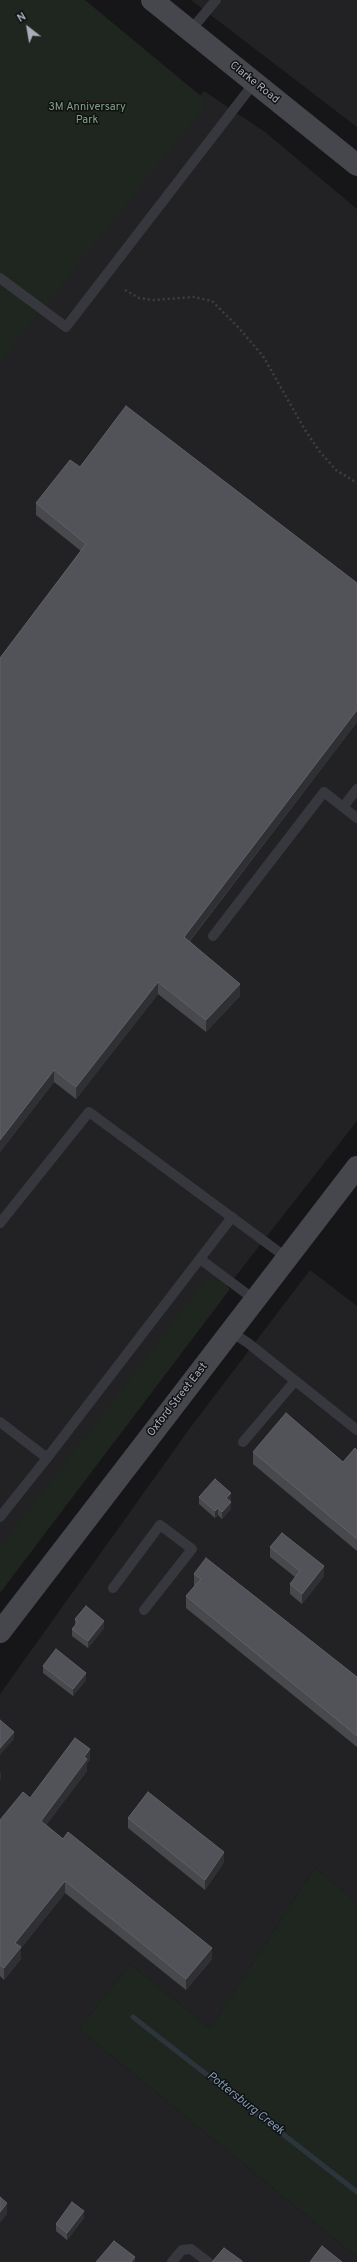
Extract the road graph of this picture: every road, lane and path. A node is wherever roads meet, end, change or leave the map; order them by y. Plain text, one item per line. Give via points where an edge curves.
1 (152, 0) edge
2 (216, 0) edge
3 (190, 31) junction
4 (254, 83) junction
5 (357, 165) edge
6 (0, 278) edge
7 (125, 290) dead end
8 (357, 483) edge
9 (357, 789) edge
10 (343, 807) junction
11 (357, 818) edge
12 (213, 936) dead end
13 (357, 1168) edge
14 (232, 1217) junction
15 (0, 1223) edge
16 (287, 1258) junction
17 (200, 1259) junction
18 (255, 1300) junction
19 (231, 1332) junction
20 (295, 1381) junction
21 (0, 1422) edge
22 (357, 1430) edge
23 (243, 1442) dead end
24 (47, 1458) junction
25 (0, 1517) edge
26 (113, 1588) dead end
27 (144, 1610) dead end
28 (0, 1632) edge
29 (172, 2262) edge
30 (208, 2262) edge

1 - 3 main road, Clarke Road
2 - 3 lane
3 - 4 main road, Clarke Road
4 - 5 main road, Clarke Road
4 - 6 lane via 66,328
7 - 8 path via 139,298 153,300 194,297 212,302 263,356 320,452 336,470
9 - 10 lane
10 - 11 lane
10 - 12 lane via 324,792
13 - 16 main road, Oxford Street East
14 - 15 lane via 88,1112
14 - 16 lane
14 - 17 lane
16 - 18 main road, Oxford Street East
17 - 18 lane
17 - 24 lane
18 - 19 main road, Oxford Street East
19 - 20 lane
19 - 28 main road, Oxford Street East
20 - 22 lane
20 - 23 lane
21 - 24 lane
24 - 25 lane
26 - 27 lane via 160,1525 192,1549
29 - 30 lane via 182,2250 190,2249

